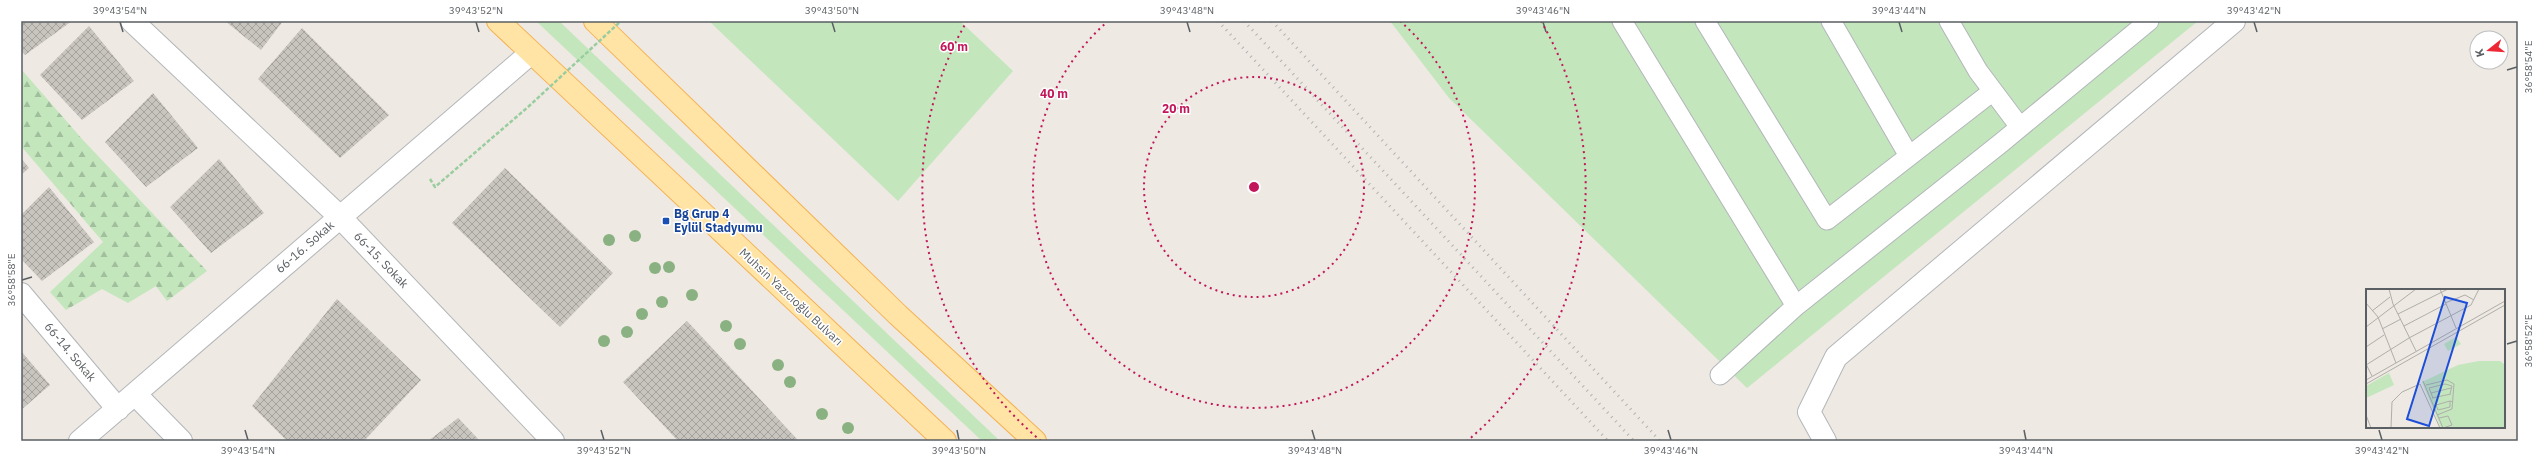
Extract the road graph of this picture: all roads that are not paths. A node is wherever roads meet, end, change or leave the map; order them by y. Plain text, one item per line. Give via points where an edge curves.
1 (132, 21) edge
2 (498, 21) edge
3 (595, 21) edge
4 (1622, 21) edge
5 (1705, 21) edge
6 (1831, 21) edge
7 (1949, 21) edge
8 (2150, 21) edge
9 (2234, 21) edge
10 (531, 53) junction
11 (1993, 91) junction
12 (2020, 127) junction
13 (1909, 156) junction
14 (340, 217) junction
15 (21, 294) edge
16 (1796, 306) junction
17 (1720, 375) dead end
18 (135, 394) junction
19 (118, 409) junction
20 (80, 441) edge
21 (181, 441) edge
22 (553, 441) edge
23 (945, 441) edge
24 (1034, 441) edge
25 (1825, 441) edge

1 - 14 street, 66-15. Sokak
2 - 10 main road, Muhsin Yazıcıoğlu Bulvarı
3 - 24 main road via 898,315
4 - 16 lane
5 - 13 lane via 1827,220
6 - 13 lane
7 - 11 lane via 1978,71
8 - 12 lane
9 - 25 street via 1836,357 1809,412
10 - 14 street, 66-16. Sokak
10 - 23 main road, Muhsin Yazıcıoğlu Bulvarı
11 - 12 lane
11 - 13 lane
12 - 16 lane
14 - 18 street, 66-16. Sokak
14 - 22 street, 66-15. Sokak
15 - 19 street, 66-14. Sokak
16 - 17 lane
18 - 19 street, 66-16. Sokak
18 - 21 street
19 - 20 street, 66-16. Sokak

